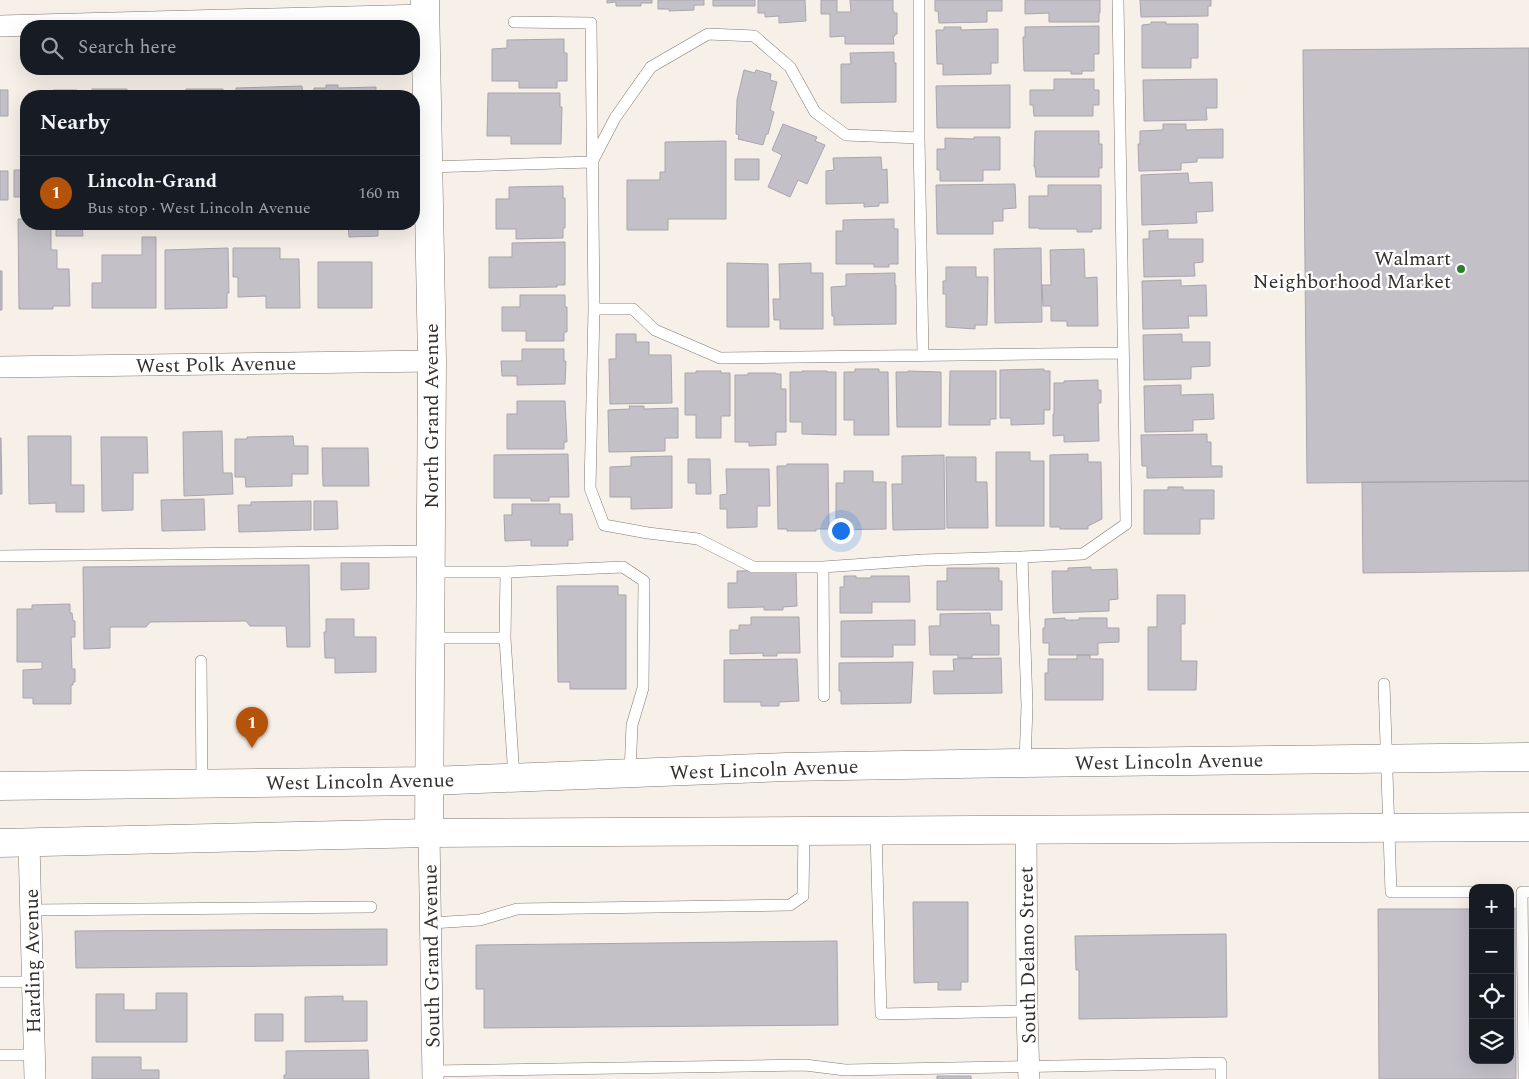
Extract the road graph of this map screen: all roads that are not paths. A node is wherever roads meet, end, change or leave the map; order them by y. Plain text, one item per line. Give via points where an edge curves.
1 (919, 0) edge
2 (1118, 0) edge
3 (425, 7) edge
4 (134, 20) edge
5 (514, 22) dead end
6 (20, 25) edge
7 (0, 26) edge
8 (920, 138) junction
9 (592, 162) junction
10 (428, 167) junction
11 (594, 309) junction
12 (1123, 353) junction
13 (924, 355) junction
14 (432, 361) junction
15 (0, 367) edge
16 (0, 556) edge
17 (1022, 557) junction
18 (430, 562) junction
19 (824, 567) junction
20 (506, 572) junction
21 (430, 638) junction
22 (505, 638) junction
23 (201, 661) dead end
24 (1384, 684) dead end
25 (824, 696) dead end
26 (1529, 757) edge
27 (1387, 758) junction
28 (1024, 762) junction
29 (630, 773) junction
30 (514, 778) junction
31 (430, 781) junction
32 (202, 784) junction
33 (0, 786) edge
34 (1529, 827) edge
35 (1389, 828) junction
36 (1026, 830) junction
37 (876, 831) junction
38 (804, 832) junction
39 (429, 833) junction
40 (0, 843) edge
41 (29, 843) junction
42 (1469, 892) edge
43 (1520, 892) edge
44 (371, 907) dead end
45 (31, 910) junction
46 (431, 923) junction
47 (0, 982) edge
48 (32, 982) junction
49 (1027, 1011) junction
50 (0, 1055) edge
51 (35, 1055) junction
52 (1029, 1073) edge
53 (845, 1074) edge
54 (433, 1075) edge
55 (35, 1079) edge
56 (1221, 1079) edge
57 (1524, 1079) edge

1 - 8 lane
2 - 12 lane
3 - 4 street
3 - 10 main road, North Grand Avenue
5 - 9 lane via 591,23
6 - 7 street
8 - 9 lane via 846,135 815,112 790,67 754,36 708,34 651,67 615,118
8 - 13 lane
9 - 10 lane
9 - 11 lane
10 - 14 main road, North Grand Avenue
11 - 13 lane via 633,309 655,330 720,358
11 - 19 lane via 590,488 604,525 698,539 753,567
12 - 13 lane
12 - 17 lane via 1126,524 1083,554
14 - 15 street, West Polk Avenue
14 - 18 main road, North Grand Avenue
16 - 18 lane
17 - 19 lane
17 - 28 lane via 1027,706
18 - 20 lane
18 - 21 main road, North Grand Avenue
19 - 25 lane
20 - 22 lane
20 - 29 lane via 624,567 644,581 643,688 632,725
21 - 22 lane
21 - 31 main road, North Grand Avenue
22 - 30 lane
23 - 32 lane
24 - 27 lane
26 - 27 main road, West Lincoln Avenue
27 - 28 main road, West Lincoln Avenue
27 - 35 lane
28 - 29 main road, West Lincoln Avenue
29 - 30 main road, West Lincoln Avenue
30 - 31 main road, West Lincoln Avenue
31 - 32 main road, West Lincoln Avenue
31 - 39 main road, North Grand Avenue
32 - 33 main road, West Lincoln Avenue
34 - 35 main road
35 - 36 main road
35 - 42 lane via 1391,892
36 - 37 main road
36 - 49 street, South Delano Street
37 - 38 main road
37 - 49 lane via 881,1014
38 - 39 main road
38 - 46 lane via 803,896 790,905 516,909 480,920
39 - 41 main road
39 - 46 street, South Grand Avenue
40 - 41 main road
41 - 45 street, Harding Avenue
43 - 57 lane
44 - 45 lane
45 - 48 street, Harding Avenue
46 - 54 street, South Grand Avenue
47 - 48 lane
48 - 51 street, Harding Avenue
49 - 52 street, South Delano Street
50 - 51 lane
51 - 55 street, Harding Avenue
52 - 53 lane
52 - 56 lane via 1220,1064
53 - 54 lane via 805,1065

